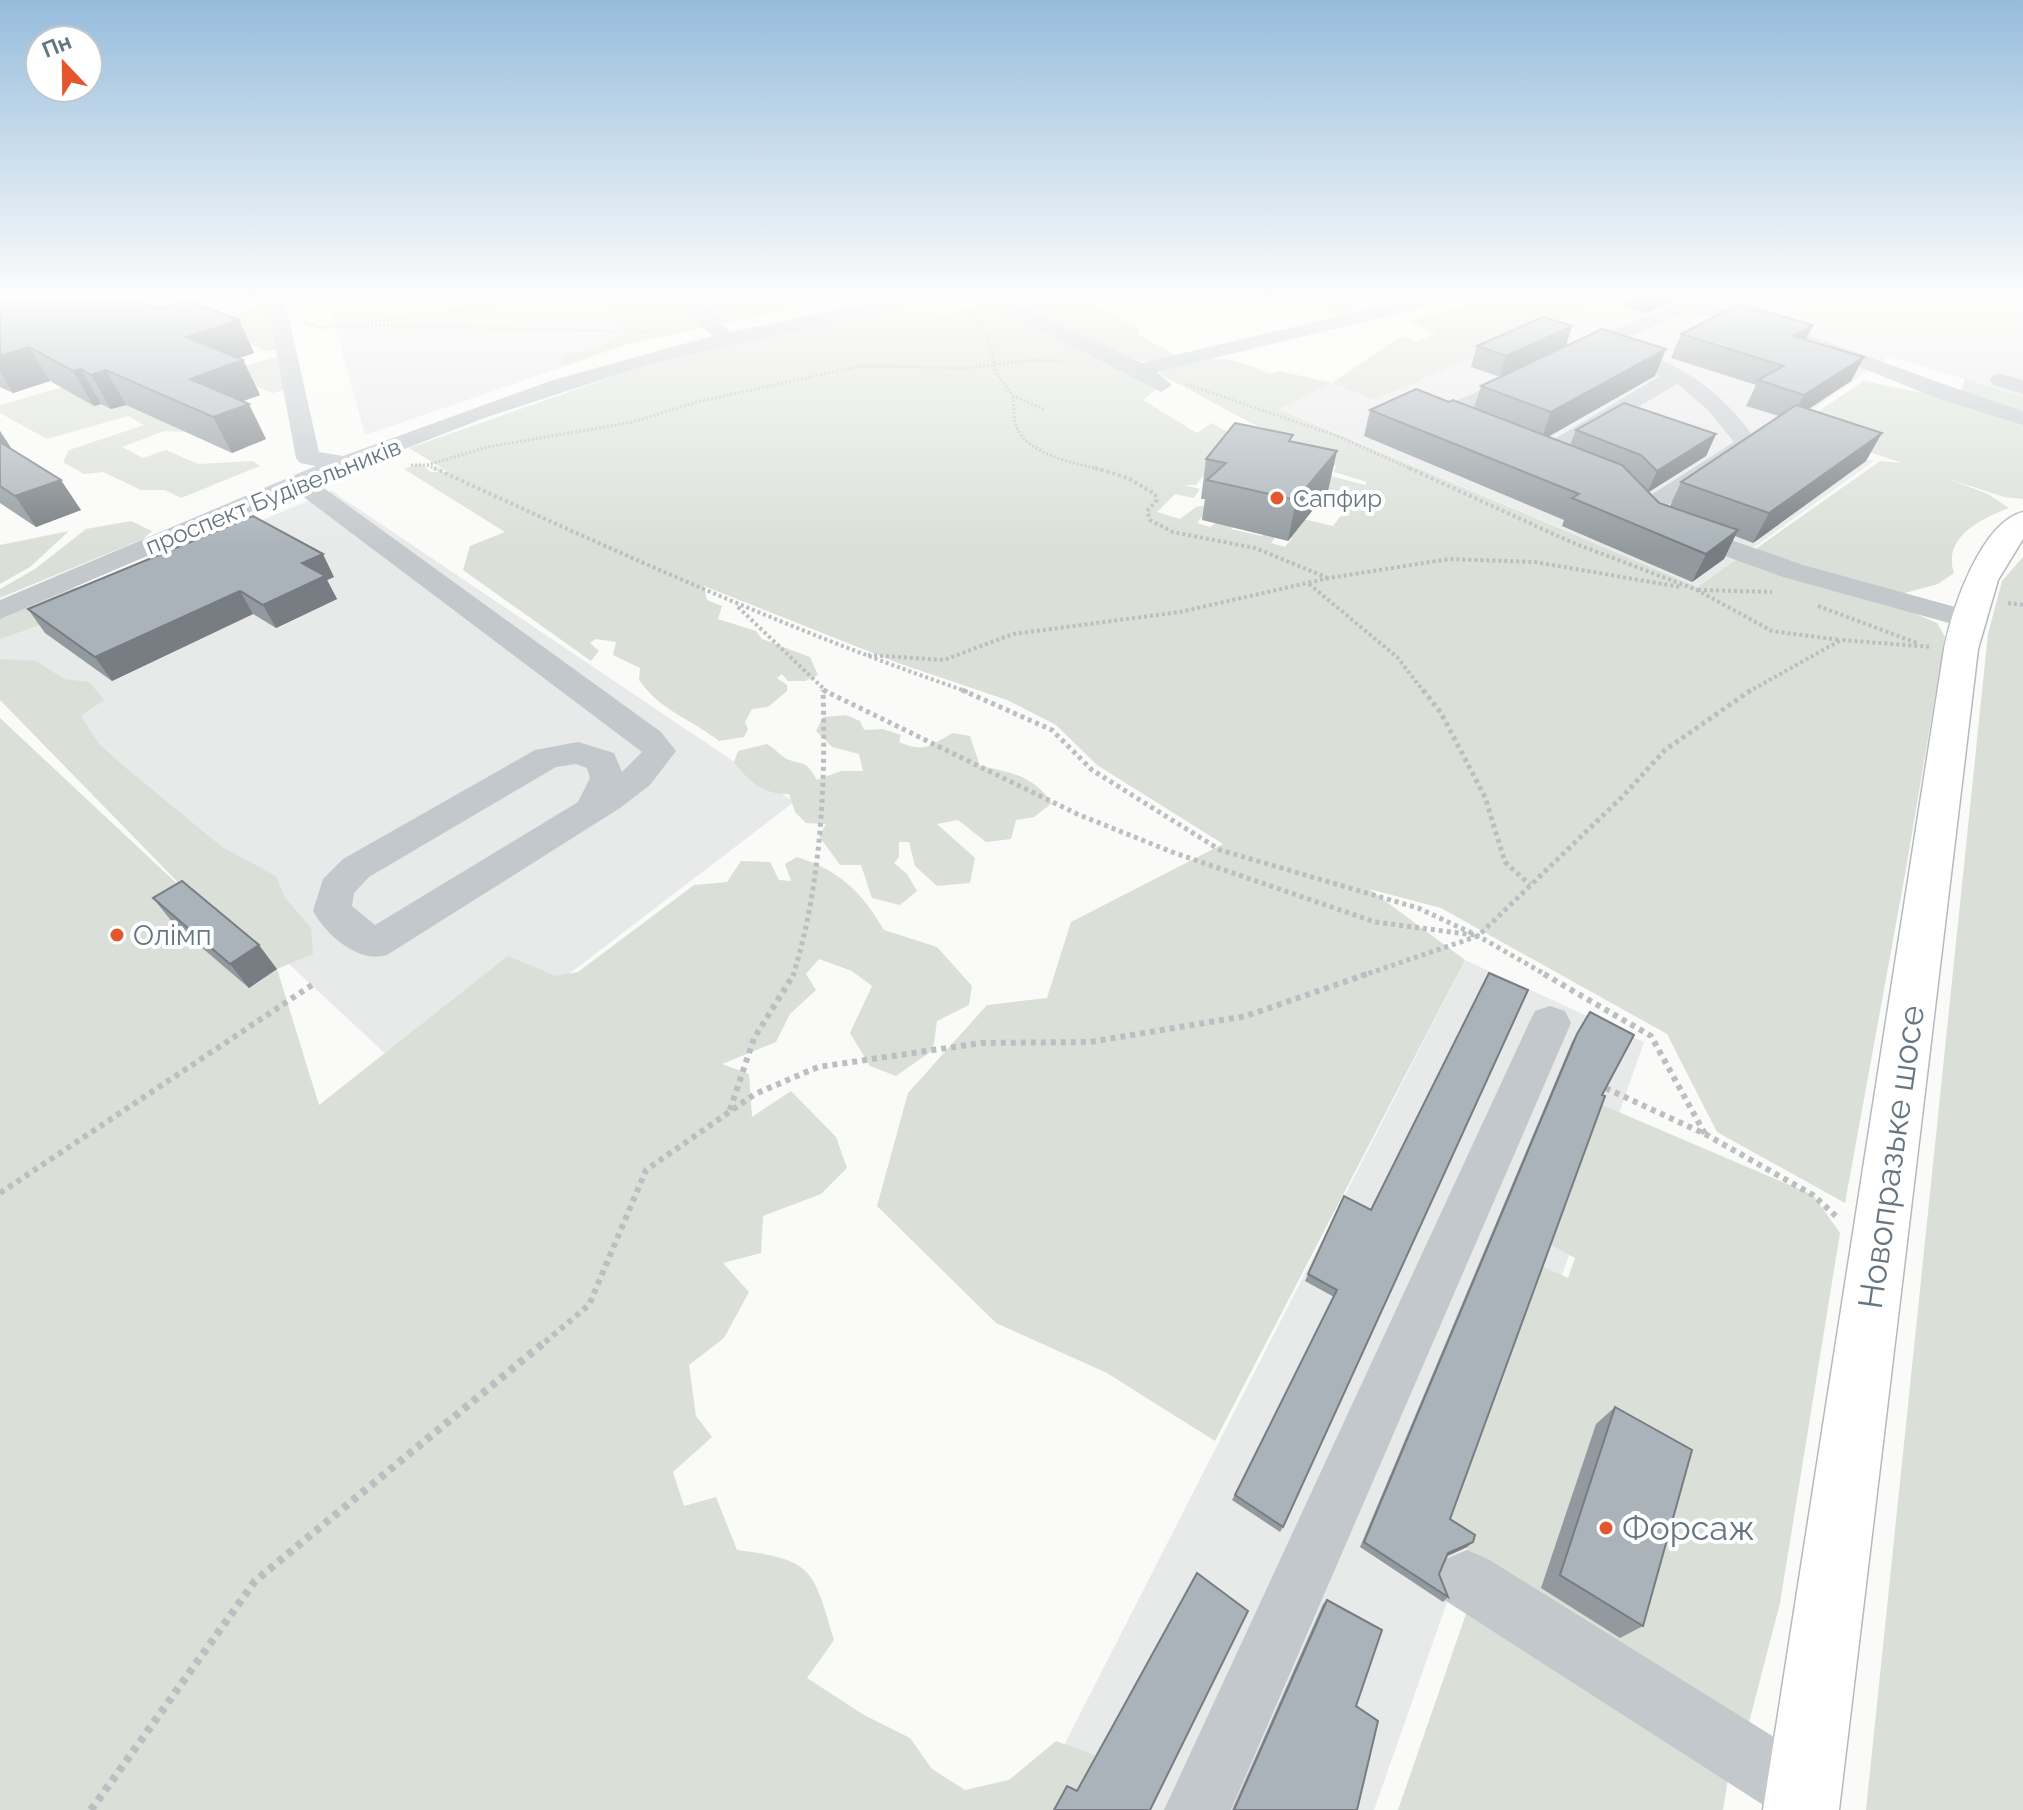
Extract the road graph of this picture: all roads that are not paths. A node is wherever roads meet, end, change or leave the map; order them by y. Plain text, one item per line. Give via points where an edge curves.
1 (293, 381) edge
2 (575, 381) edge
3 (1156, 381) edge
4 (1514, 381) edge
5 (1666, 381) edge
6 (1689, 381) edge
7 (1915, 381) edge
8 (1164, 387) dead end
9 (2023, 418) edge
10 (1543, 453) junction
11 (344, 463) junction
12 (1569, 463) edge
13 (299, 482) junction
14 (2023, 521) edge
15 (0, 610) edge
16 (1951, 638) junction
17 (593, 807) junction
18 (1542, 1040) road end
19 (1467, 1580) dead end
20 (1802, 1802) edge
21 (1197, 1810) edge

1 - 11 street via 308,458
2 - 11 street, проспект Будівельників
3 - 8 street
4 - 10 street via 1450,416
5 - 10 street
6 - 16 street via 1716,402 1747,444 1639,501 1657,522 1793,571
7 - 9 street
10 - 12 street
11 - 13 street, проспект Будівельників
13 - 15 street, проспект Будівельників
13 - 17 street via 649,739 659,751 651,764
14 - 16 main road, Новопразьке шосе via 1998,547
16 - 20 main road, Новопразьке шосе via 1878,1253
17 - 17 street via 373,945 332,911 336,889 356,868 547,758 578,753 602,761 607,778
18 - 21 street
19 - 20 street

